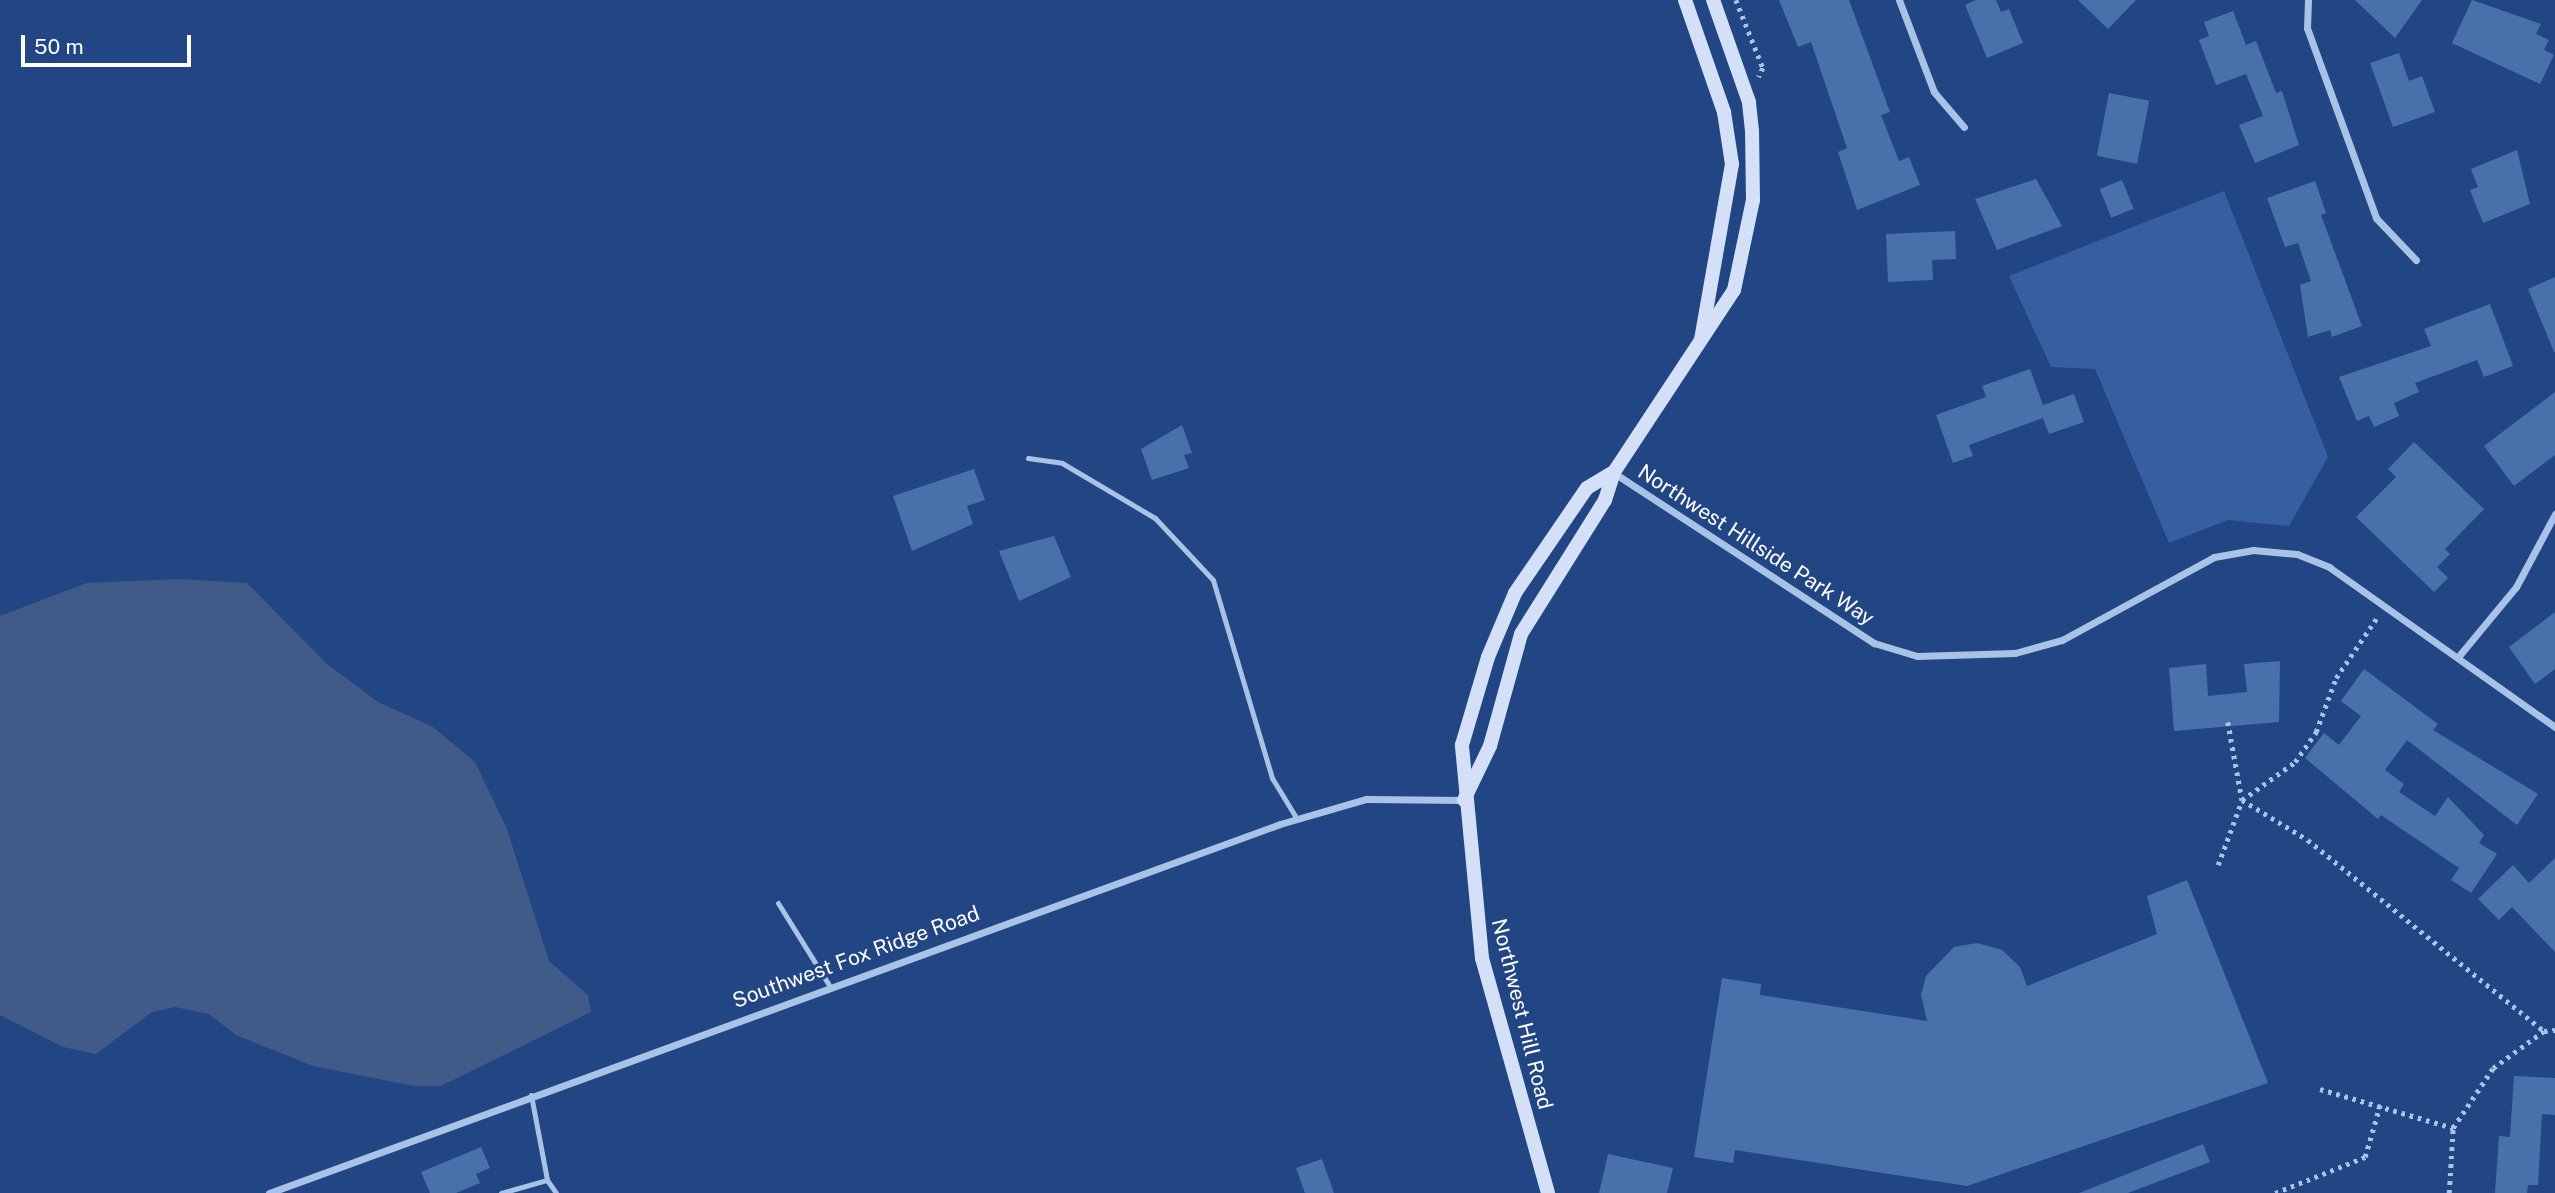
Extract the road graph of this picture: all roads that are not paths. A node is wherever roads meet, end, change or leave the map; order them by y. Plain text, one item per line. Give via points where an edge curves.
1 (1685, 0) edge
2 (1713, 0) edge
3 (1899, 0) edge
4 (2308, 0) edge
5 (1964, 127) dead end
6 (2416, 260) dead end
7 (1697, 354) junction
8 (1028, 458) dead end
9 (1614, 472) junction
10 (2555, 514) edge
11 (2458, 657) junction
12 (2555, 727) edge
13 (1464, 800) junction
14 (1297, 819) junction
15 (778, 902) dead end
16 (829, 985) junction
17 (531, 1096) junction
18 (547, 1180) junction
19 (269, 1193) edge
20 (501, 1193) edge
21 (556, 1193) edge
22 (1548, 1193) edge

1 - 7 main road, Northwest Hill Road via 1724,112 1732,164 1725,233
2 - 7 main road, Northwest Hill Road via 1749,102 1753,200 1734,290
3 - 5 street via 1934,92
4 - 6 street via 2307,28 2376,218
7 - 9 main road, Northwest Hill Road
8 - 14 lane via 1062,463 1155,519 1213,580 1272,778
9 - 11 street, Northwest Hillside Park Way via 1874,643 1917,656 2015,653 2062,640 2167,578 2214,557 2253,550 2311,560
9 - 13 main road, Northwest Hill Road via 1605,500 1521,634 1490,746
9 - 13 main road, Northwest Hill Road via 1587,488 1551,535 1500,627 1462,745
10 - 11 street via 2516,587
11 - 12 street, Northwest Hillside Park Way
13 - 14 street, Southwest Fox Ridge Road via 1366,799
13 - 22 main road, Northwest Hill Road via 1482,958
14 - 16 street, Southwest Fox Ridge Road
15 - 16 lane
16 - 17 street, Southwest Fox Ridge Road
17 - 18 lane
17 - 19 street, Southwest Fox Ridge Road
18 - 20 lane
18 - 21 lane

